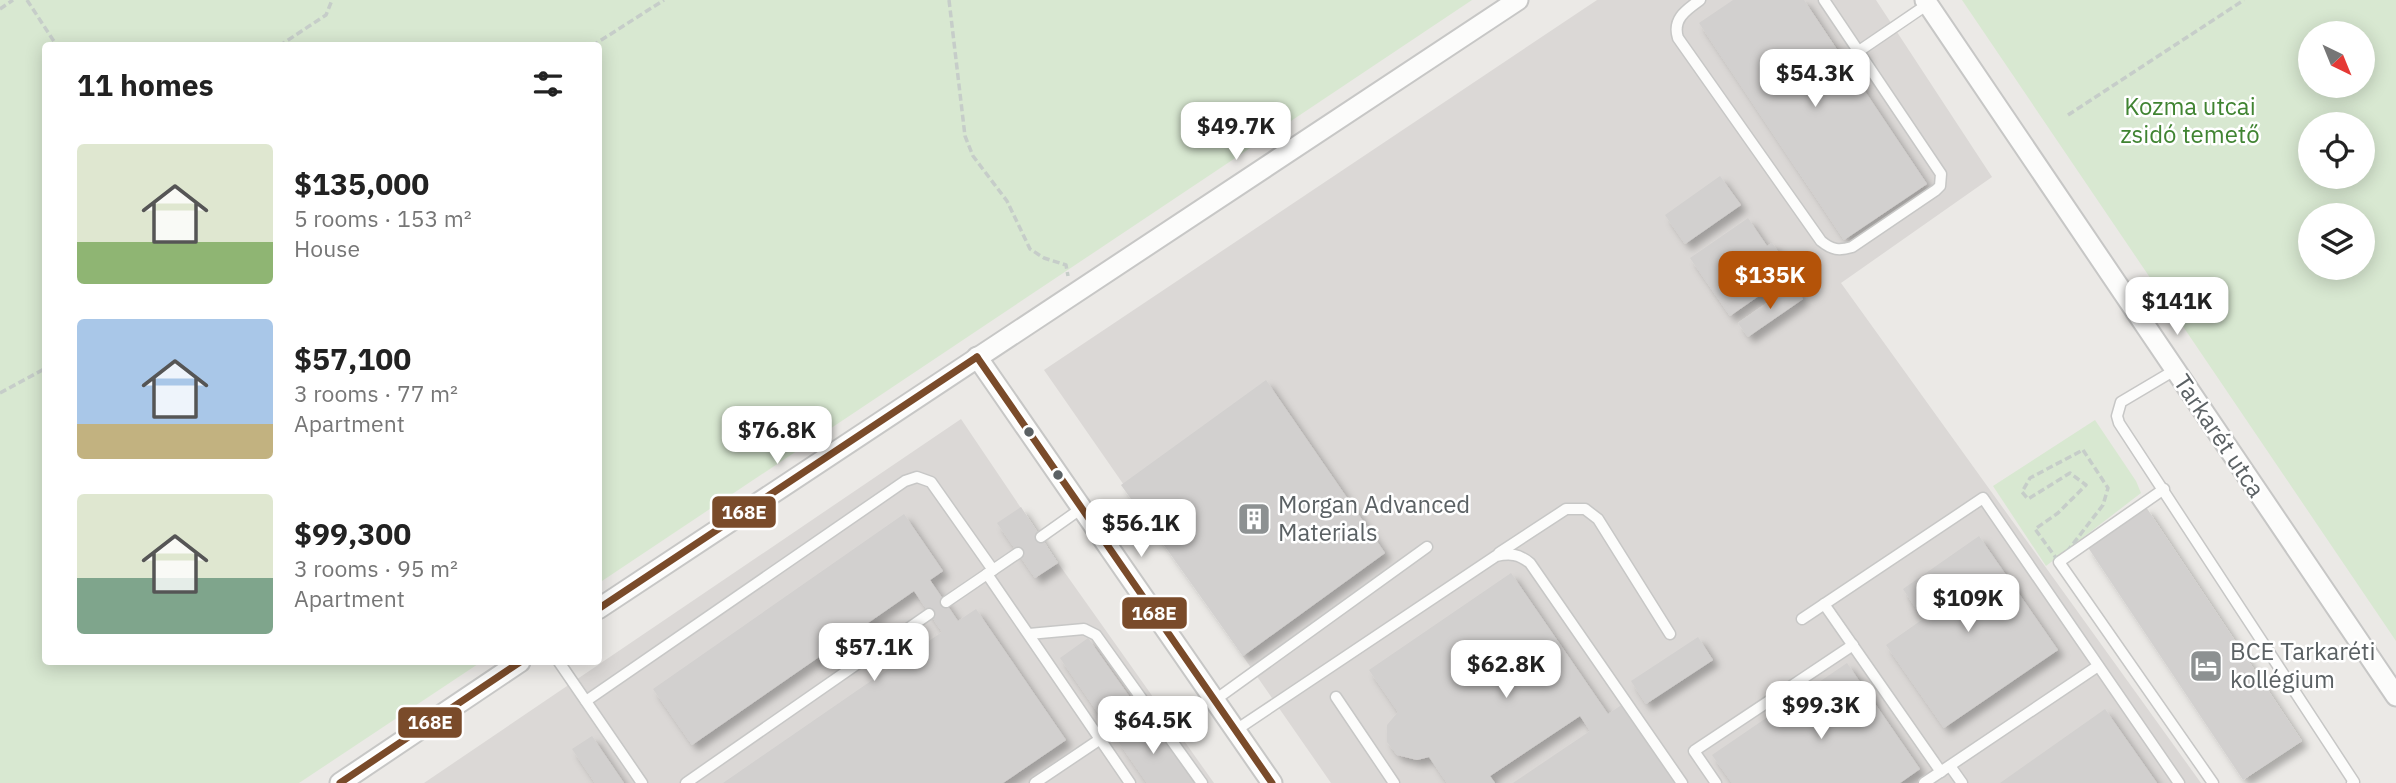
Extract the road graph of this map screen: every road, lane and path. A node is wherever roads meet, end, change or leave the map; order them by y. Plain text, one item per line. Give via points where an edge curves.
1 (13, 0) edge
2 (27, 0) edge
3 (332, 0) edge
4 (664, 0) edge
5 (949, 0) edge
6 (1518, 0) edge
7 (1700, 0) edge
8 (1824, 0) edge
9 (2244, 0) edge
10 (1927, 2) edge
11 (0, 9) edge
12 (54, 42) edge
13 (285, 42) edge
14 (598, 42) edge
15 (1859, 51) junction
16 (2068, 115) dead end
17 (1065, 299) junction
18 (977, 357) junction
19 (42, 370) edge
20 (2175, 370) junction
21 (0, 393) edge
22 (2164, 489) junction
23 (1082, 508) junction
24 (1041, 537) dead end
25 (1427, 547) dead end
26 (1017, 553) dead end
27 (1496, 555) junction
28 (2059, 562) junction
29 (990, 572) junction
30 (946, 602) dead end
31 (1825, 604) junction
32 (602, 606) edge
33 (929, 614) dead end
34 (1802, 620) dead end
35 (1029, 634) junction
36 (1670, 634) dead end
37 (1853, 645) junction
38 (516, 665) edge
39 (561, 665) edge
40 (2098, 666) junction
41 (1336, 696) dead end
42 (2396, 696) edge
43 (586, 701) junction
44 (1215, 701) junction
45 (1148, 707) junction
46 (1236, 730) junction
47 (1100, 738) junction
48 (1950, 766) junction
49 (1941, 772) junction
50 (340, 783) edge
51 (642, 783) edge
52 (686, 783) edge
53 (1035, 783) edge
54 (1130, 783) edge
55 (1202, 783) edge
56 (1272, 783) edge
57 (1394, 783) edge
58 (1682, 783) edge
59 (1716, 783) edge
60 (1924, 783) edge
61 (1962, 783) edge
62 (2179, 783) edge
63 (2213, 783) edge
64 (2352, 783) edge

1 - 11 path
2 - 12 path
3 - 13 path via 326,15
4 - 14 path
5 - 17 path via 965,136 973,156 1007,201 1030,249 1068,267
6 - 17 street
7 - 15 lane via 1682,13 1678,38 1821,241 1839,250 1852,247 1936,190 1942,180 1940,170
8 - 15 lane
9 - 16 path
10 - 15 lane
10 - 20 street, Tarkarét utca
17 - 18 street
18 - 23 street
18 - 32 street
19 - 21 path
20 - 22 lane via 2121,402 2117,416
20 - 42 street, Tarkarét utca
22 - 28 lane
22 - 64 lane
23 - 24 lane
23 - 44 street
25 - 44 lane
26 - 29 lane
27 - 36 lane via 1566,509 1585,509 1598,519
27 - 46 lane
27 - 58 lane via 1517,554 1530,563
28 - 28 path via 2103,505 2108,488 2084,450 2030,478 2022,492 2028,499 2070,473 2086,485 2035,528
28 - 63 lane
29 - 30 lane
29 - 35 lane
29 - 43 lane via 931,482 917,477
31 - 34 lane
31 - 37 lane
31 - 40 lane via 1983,498
33 - 52 lane
35 - 45 lane via 1084,629 1096,635
35 - 47 lane
37 - 49 lane
37 - 59 lane via 1694,751
38 - 50 street
39 - 43 lane
40 - 48 lane
40 - 62 lane
41 - 57 lane
43 - 51 lane
44 - 46 street
45 - 47 lane
45 - 55 lane
46 - 56 street
47 - 53 lane
47 - 54 lane
48 - 49 lane
48 - 61 lane
49 - 60 lane

